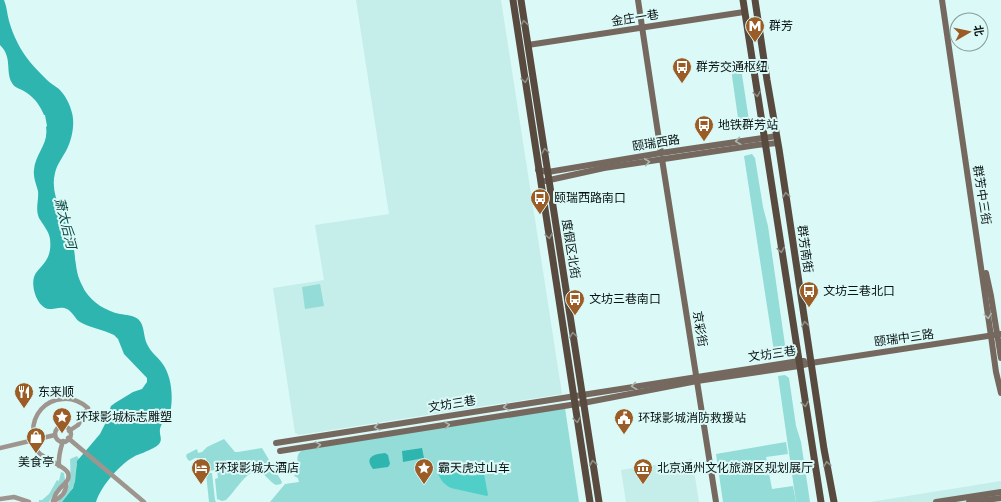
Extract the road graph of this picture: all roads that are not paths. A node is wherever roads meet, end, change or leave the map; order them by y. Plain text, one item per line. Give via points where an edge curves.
1 (513, 0) edge
2 (521, 0) edge
3 (638, 0) edge
4 (743, 0) edge
5 (754, 0) edge
6 (942, 0) edge
7 (946, 0) edge
8 (744, 12) junction
9 (642, 28) junction
10 (528, 45) junction
11 (777, 139) junction
12 (764, 141) junction
13 (662, 156) junction
14 (538, 170) junction
15 (548, 176) junction
16 (540, 183) junction
17 (996, 335) edge
18 (1001, 358) edge
19 (811, 362) junction
20 (799, 363) junction
21 (696, 379) junction
22 (1001, 393) edge
23 (582, 394) junction
24 (573, 396) junction
25 (583, 403) junction
26 (574, 405) junction
27 (70, 431) junction
28 (55, 435) junction
29 (68, 438) junction
30 (32, 440) junction
31 (63, 441) junction
32 (276, 443) dead end
33 (0, 448) edge
34 (280, 451) dead end
35 (59, 466) junction
36 (1001, 492) edge
37 (0, 498) edge
38 (1001, 498) edge
39 (53, 501) edge
40 (29, 502) edge
41 (144, 502) edge
42 (590, 502) edge
43 (599, 502) edge
44 (716, 502) edge
45 (821, 502) edge
46 (834, 502) edge
47 (936, 502) edge
48 (969, 502) edge

1 -> 14 main road, 度假区北街
10 -> 2 main road, 度假区北街
3 - 9 main road, 京彩街
4 - 8 main road, 群芳南街
5 - 11 main road, 群芳南街
6 -> 17 main road, 群芳中三街
7 - 17 main road, 群芳中三街
8 - 9 main road, 金庄一巷
8 -> 12 main road, 群芳南街
9 - 10 main road, 金庄一巷
9 - 13 main road, 京彩街
15 -> 10 main road, 度假区北街
11 - 12 main road, 颐瑞西路
19 -> 11 main road, 群芳南街
12 - 13 main road, 颐瑞西路 via 756,138
12 -> 20 main road, 群芳南街
13 - 15 main road, 颐瑞西路
13 - 21 main road, 京彩街
14 - 15 main road, 颐瑞西路
14 - 16 main road, 度假区北街
15 - 16 main road, 颐瑞西路
23 -> 15 main road, 度假区北街
16 -> 24 main road, 度假区北街
17 - 18 main road, 群芳中三街
17 - 19 main road, 颐瑞中三路
17 - 22 main road, 群芳中三街 via 996,372
19 - 20 main road, 文坊三巷
46 -> 19 main road, 群芳南街
20 - 21 main road, 文坊三巷
20 -> 45 main road, 群芳南街
21 -> 23 main road, 文坊三巷
21 - 25 main road, 文坊三巷
21 - 44 main road, 京彩街
23 - 24 main road, 文坊三巷
23 - 25 main road, 度假区北街
24 - 26 main road, 度假区北街
24 -> 32 main road, 文坊三巷
25 - 26 main road, 文坊三巷
43 -> 25 main road, 度假区北街
34 -> 26 main road, 文坊三巷
26 -> 42 main road, 度假区北街
27 - 28 street via 61,426
27 - 29 street
27 - 30 street via 78,425 88,408 74,400 58,400 46,405 38,414 33,424
28 - 30 street
28 - 31 street via 58,440
29 - 31 street
29 - 41 street
30 - 33 street
30 - 35 street via 38,452
31 - 35 street via 59,453
35 - 39 street via 67,471 68,475
36 - 47 main road
37 - 40 street via 14,497
38 - 48 main road

